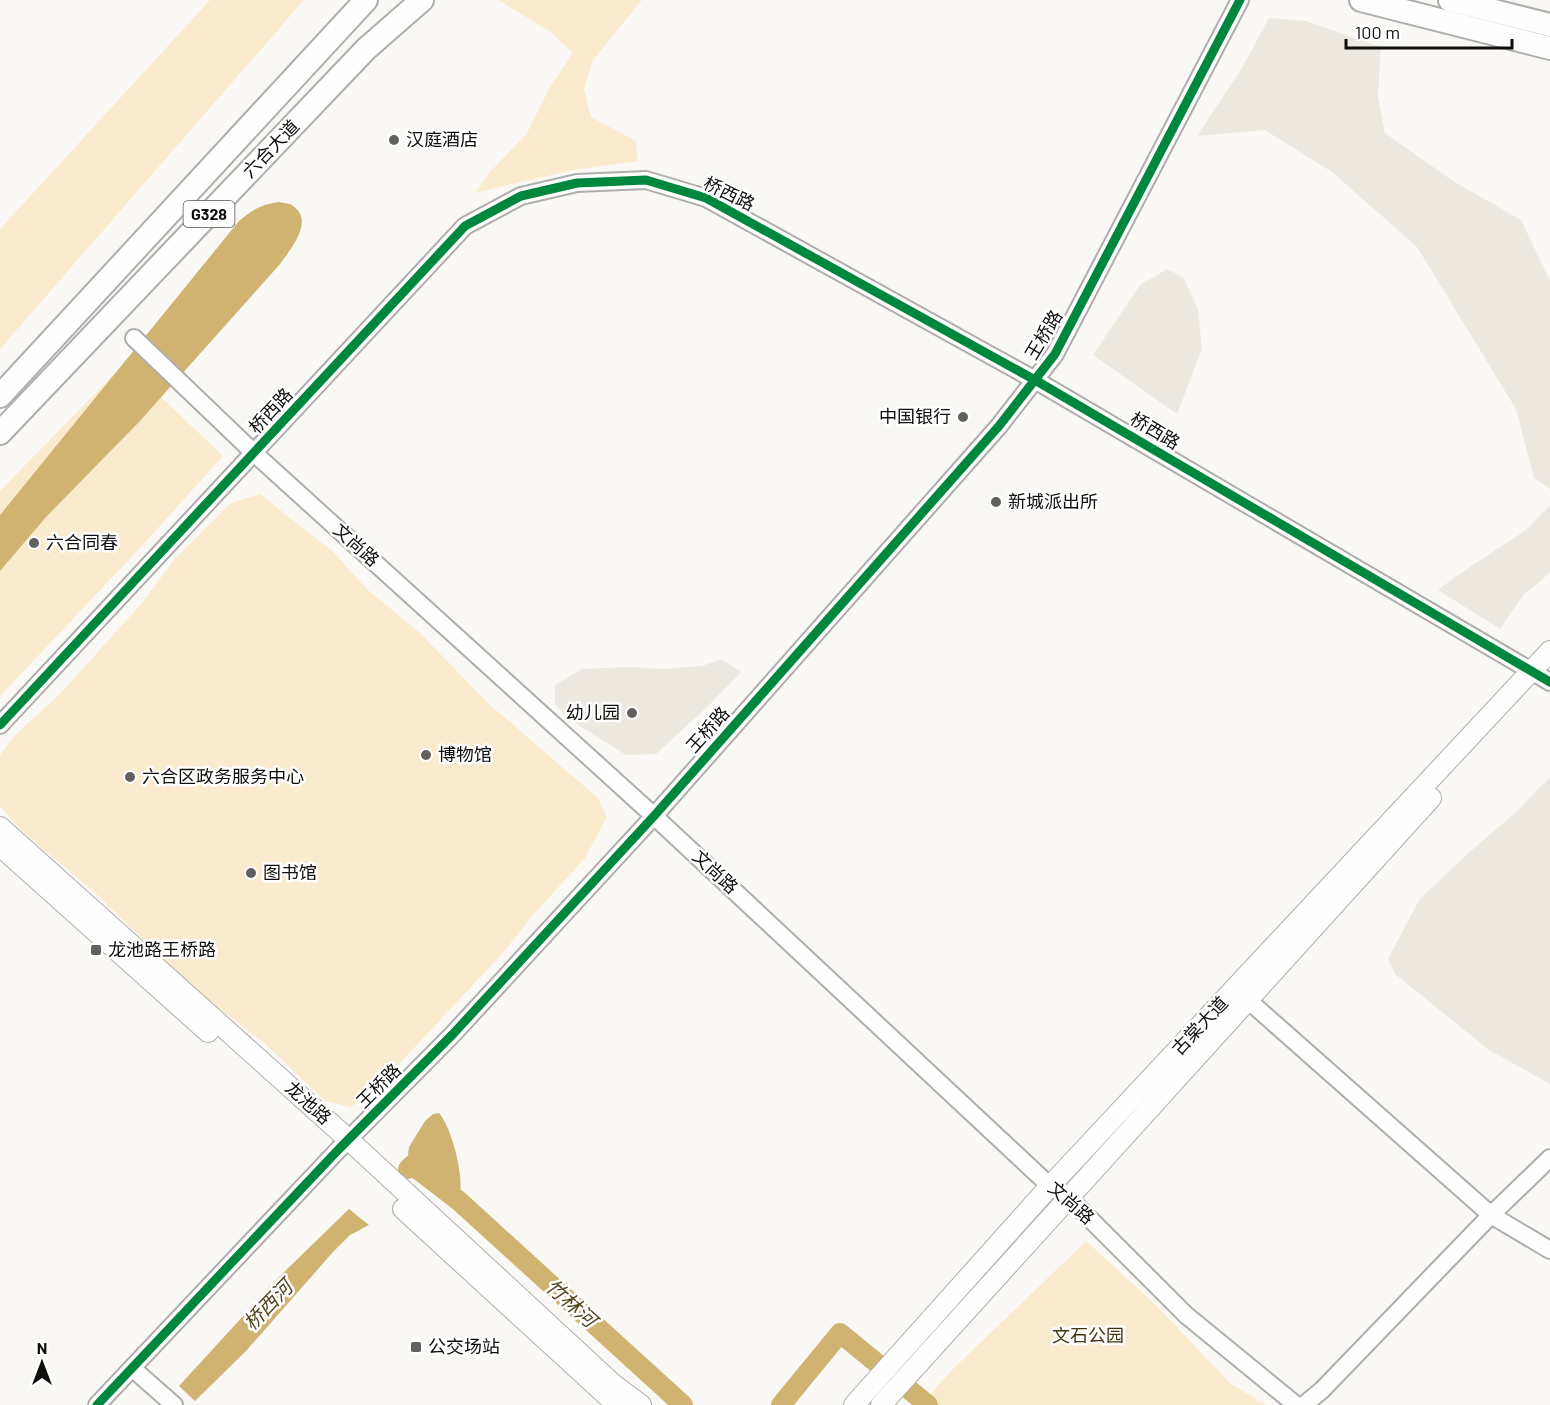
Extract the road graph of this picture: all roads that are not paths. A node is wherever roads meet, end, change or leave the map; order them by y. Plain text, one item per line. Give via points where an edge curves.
1 (366, 0) edge
2 (422, 0) edge
3 (1240, 0) edge
4 (1361, 0) edge
5 (1450, 0) edge
6 (1550, 25) edge
7 (1550, 48) edge
8 (134, 338) dead end
9 (1035, 380) junction
10 (0, 396) edge
11 (0, 433) edge
12 (254, 453) junction
13 (1550, 651) edge
14 (1543, 674) edge
15 (0, 724) edge
16 (654, 816) junction
17 (0, 827) edge
18 (0, 846) edge
19 (1249, 1001) junction
20 (344, 1145) junction
21 (1550, 1158) edge
22 (1050, 1186) junction
23 (1069, 1197) junction
24 (1491, 1215) junction
25 (1550, 1250) edge
26 (132, 1368) junction
27 (97, 1405) edge
28 (174, 1405) edge
29 (617, 1405) edge
30 (641, 1405) edge
31 (854, 1405) edge
32 (881, 1405) edge
33 (1296, 1405) edge
34 (1304, 1405) edge

1 - 10 highway, 六合大道 / G328
2 - 11 highway, 六合大道 / G328 via 366,49
3 - 9 street, 王桥路 via 1055,354
4 - 7 highway
5 - 6 highway
8 - 12 street, 文尚路
9 - 12 street, 桥西路 via 706,198 646,180 577,183 521,196 465,226
9 - 14 street, 桥西路
9 - 16 street, 王桥路 via 999,426
12 - 15 street, 桥西路
12 - 16 street, 文尚路
13 - 14 main road, 古棠大道
14 - 19 main road, 古棠大道
14 - 22 main road, 古棠大道
16 - 20 street, 王桥路 via 453,1034
16 - 22 street, 文尚路
17 - 20 main road, 龙池路
18 - 20 main road, 龙池路
19 - 23 main road, 古棠大道
19 - 24 street
20 - 26 street, 王桥路
20 - 29 main road, 龙池路
20 - 30 main road, 龙池路
21 - 24 street
22 - 23 street, 文尚路
22 - 31 main road, 古棠大道
23 - 32 main road, 古棠大道
23 - 33 street, 文尚路 via 1186,1315
24 - 25 street
24 - 34 street
26 - 27 street, 王桥路
26 - 28 street

